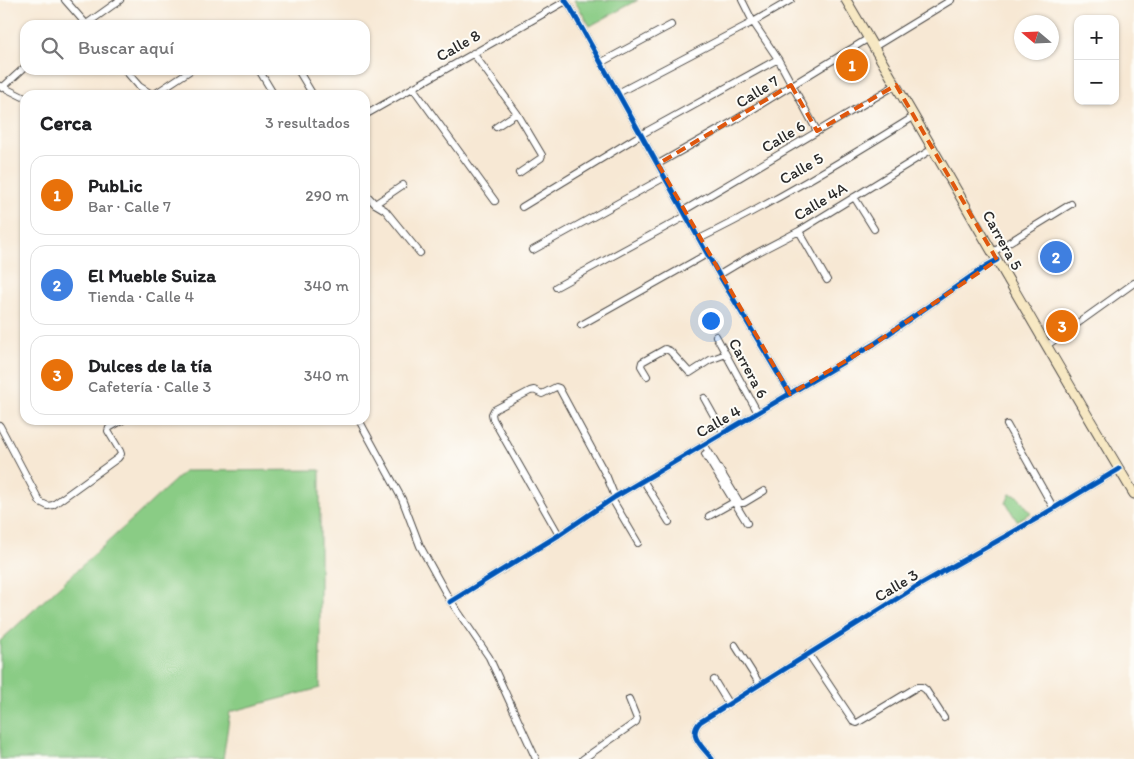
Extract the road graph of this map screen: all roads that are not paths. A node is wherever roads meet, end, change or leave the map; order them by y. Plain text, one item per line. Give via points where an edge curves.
1 (65, 0) edge
2 (120, 0) edge
3 (742, 0) edge
4 (791, 0) edge
5 (846, 0) edge
6 (951, 0) edge
7 (566, 1) edge
8 (82, 20) edge
9 (93, 20) edge
10 (753, 22) junction
11 (671, 25) dead end
12 (869, 38) junction
13 (874, 47) junction
14 (473, 52) junction
15 (778, 59) junction
16 (602, 62) junction
17 (20, 71) edge
18 (129, 75) edge
19 (183, 75) edge
20 (262, 75) edge
21 (301, 75) edge
22 (791, 85) junction
23 (896, 85) junction
24 (1, 87) edge
25 (412, 88) junction
26 (145, 90) edge
27 (161, 90) edge
28 (271, 90) edge
29 (310, 90) edge
30 (618, 93) junction
31 (20, 96) edge
32 (370, 112) edge
33 (517, 113) junction
34 (915, 116) junction
35 (496, 126) dead end
36 (817, 131) junction
37 (642, 134) junction
38 (934, 148) junction
39 (658, 164) junction
40 (519, 173) dead end
41 (665, 177) junction
42 (403, 185) dead end
43 (854, 197) junction
44 (370, 198) edge
45 (495, 201) dead end
46 (375, 204) junction
47 (1071, 204) dead end
48 (522, 207) dead end
49 (684, 213) junction
50 (874, 230) dead end
51 (799, 231) junction
52 (699, 239) junction
53 (533, 250) dead end
54 (420, 253) dead end
55 (707, 254) junction
56 (995, 256) junction
57 (719, 275) junction
58 (827, 280) dead end
59 (1134, 284) edge
60 (556, 287) dead end
61 (581, 324) dead end
62 (716, 336) dead end
63 (1046, 346) junction
64 (726, 354) junction
65 (647, 376) dead end
66 (790, 394) junction
67 (704, 398) dead end
68 (758, 413) junction
69 (114, 425) edge
70 (362, 425) edge
71 (1007, 425) dead end
72 (0, 426) edge
73 (723, 432) junction
74 (702, 445) junction
75 (1119, 469) junction
76 (643, 480) junction
77 (764, 491) dead end
78 (1134, 494) edge
79 (614, 498) junction
80 (734, 502) junction
81 (1053, 507) junction
82 (709, 516) dead end
83 (669, 522) dead end
84 (747, 523) dead end
85 (559, 535) junction
86 (638, 543) dead end
87 (450, 602) junction
88 (735, 645) dead end
89 (808, 653) junction
90 (714, 680) dead end
91 (759, 683) junction
92 (629, 699) dead end
93 (728, 703) junction
94 (944, 718) dead end
95 (536, 759) edge
96 (583, 759) edge
97 (712, 759) edge

1 - 8 street
2 - 9 street
3 - 10 street
4 - 10 street
5 - 12 main road, Carrera 5
6 - 13 street
7 - 14 street, Calle 8
7 - 16 street
10 - 15 street
10 - 30 street
11 - 16 street
12 - 13 main road, Carrera 5
12 - 22 street, Calle 7
13 - 23 main road, Carrera 5
14 - 25 street, Calle 8
14 - 33 street
15 - 22 street
15 - 37 street
16 - 30 street
17 - 24 street
18 - 26 street
19 - 27 street
20 - 28 street
21 - 29 street
22 - 36 street
22 - 39 street, Calle 7
23 - 34 main road, Carrera 5
23 - 36 street, Calle 6
24 - 31 street
25 - 32 street, Calle 8
25 - 45 street
30 - 37 street
33 - 35 street
33 - 40 street via 542,155
34 - 38 main road, Carrera 5
34 - 52 street, Calle 5 via 763,206
36 - 49 street, Calle 6
37 - 39 street
37 - 48 street
38 - 43 street, Calle 4A
38 - 56 main road, Carrera 5
39 - 41 street
41 - 49 street
41 - 53 street
42 - 46 street
43 - 50 street
43 - 51 street, Calle 4A
44 - 46 street
46 - 54 street via 386,210
47 - 56 street, Calle 4
49 - 52 street
49 - 60 street, Calle 6
51 - 57 street, Calle 4A
51 - 58 street
52 - 55 street
55 - 57 street
55 - 61 street
56 - 63 main road, Carrera 5
56 - 66 street, Calle 4 via 978,272 874,344
57 - 66 street
59 - 63 street
62 - 64 street, Carrera 6
63 - 75 main road, Carrera 5
64 - 65 street via 690,373 665,349 642,362
64 - 68 street, Carrera 6
66 - 68 street, Calle 4
67 - 73 street
68 - 73 street, Calle 4
69 - 72 street via 108,431 120,450 118,458 48,506 40,502
70 - 87 street via 402,499 420,546
71 - 81 street
73 - 74 street, Calle 4
74 - 76 street, Calle 4
74 - 77 street via 740,503
74 - 80 street
75 - 78 main road, Carrera 5
75 - 81 street, Calle 3
76 - 79 street, Calle 4
76 - 83 street
79 - 85 street, Calle 4
79 - 85 street via 559,388 542,394 530,391 494,410 493,419
79 - 86 street
80 - 82 street
80 - 84 street
81 - 89 street, Calle 3
85 - 87 street, Calle 4
87 - 95 street via 489,658
88 - 91 street
89 - 91 street, Calle 3
89 - 94 street via 854,722 917,687 926,690
90 - 93 street
91 - 93 street, Calle 3
92 - 96 street via 636,722
93 - 97 street, Calle 3 via 695,727 695,736

